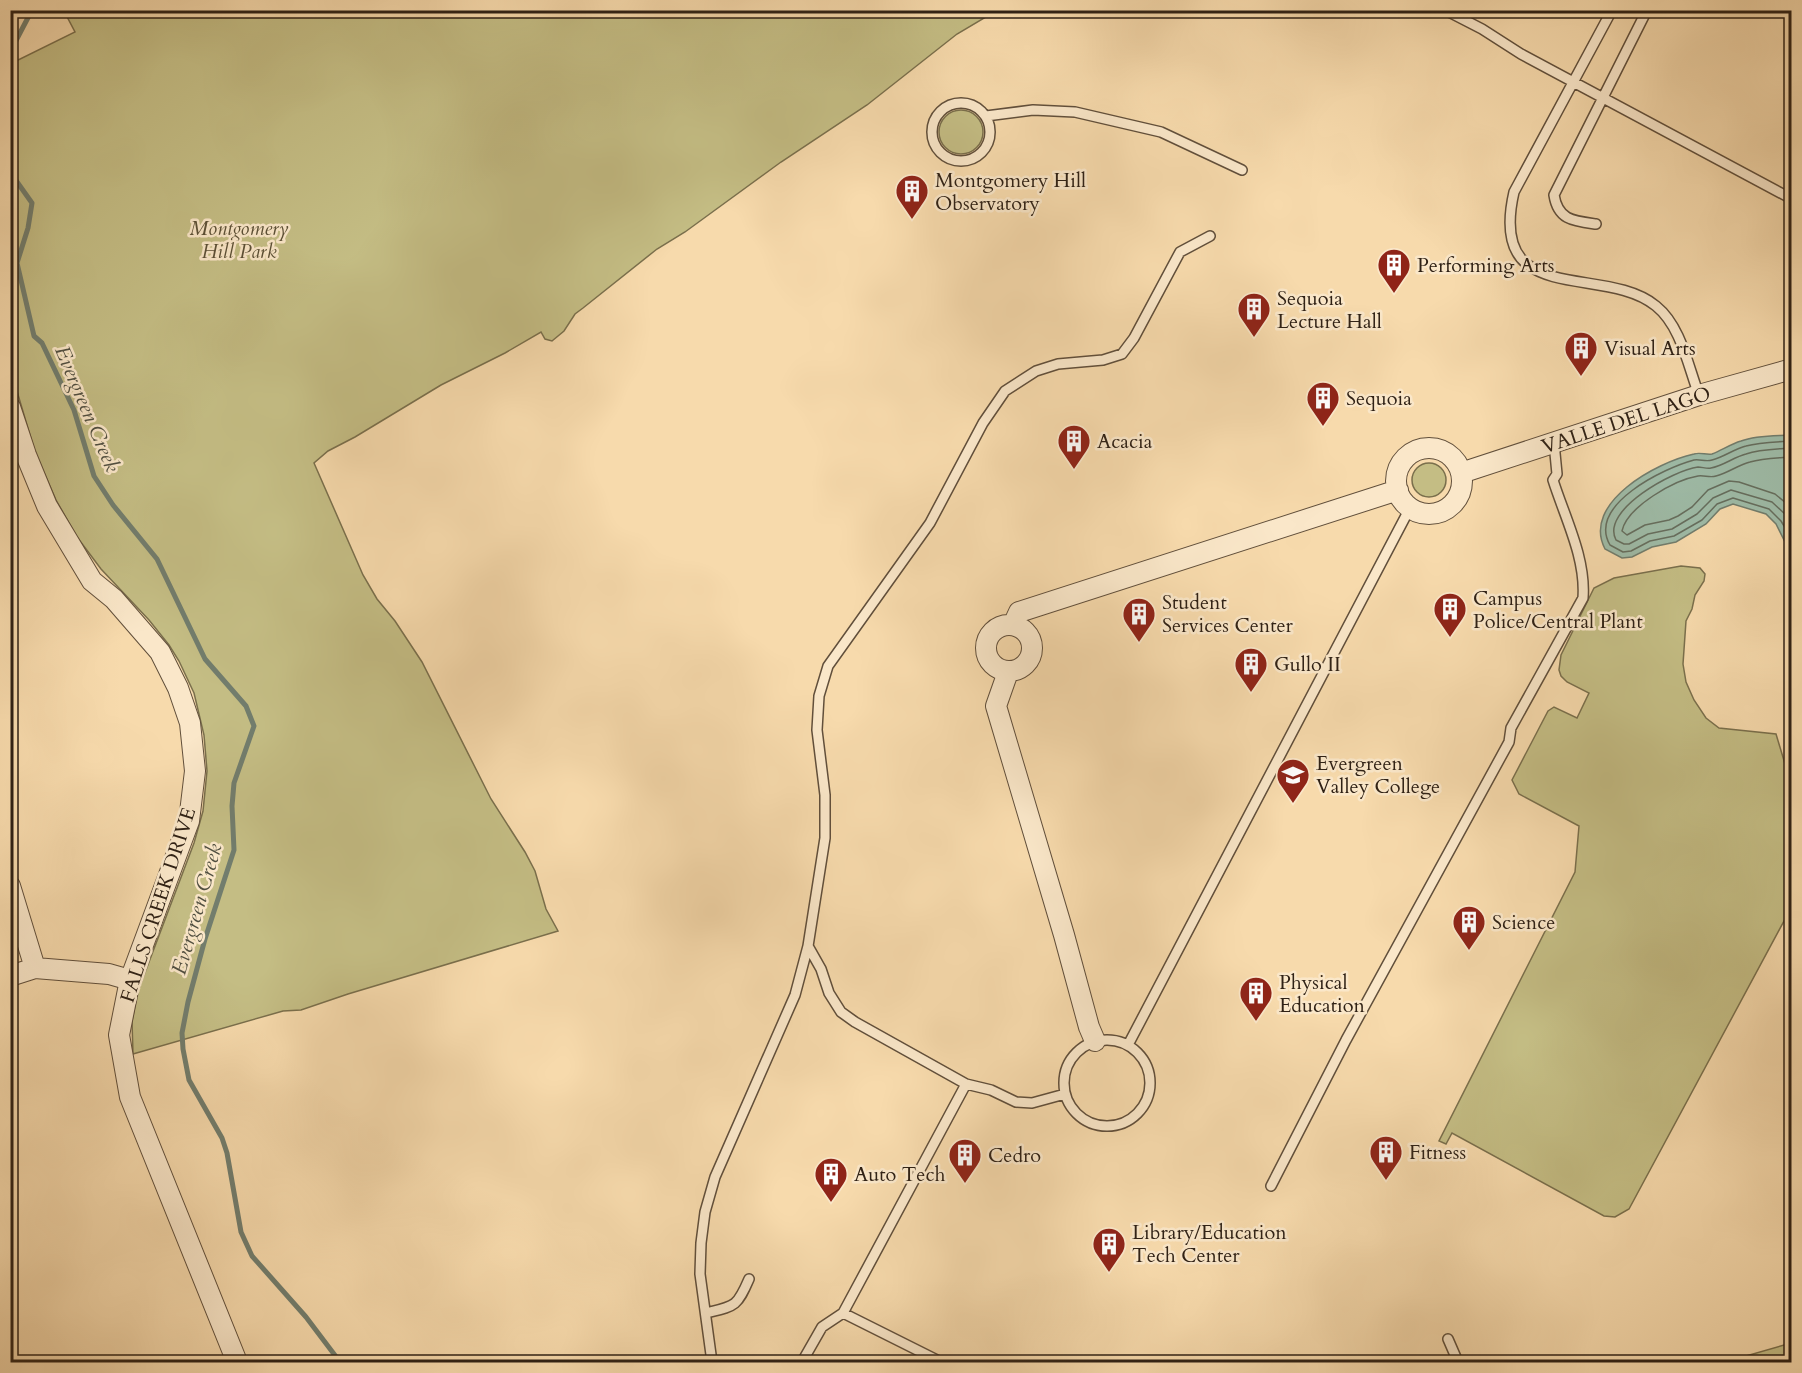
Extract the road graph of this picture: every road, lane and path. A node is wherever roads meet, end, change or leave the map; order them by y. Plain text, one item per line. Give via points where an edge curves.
1 (1445, 10) edge
2 (1612, 10) edge
3 (1647, 10) edge
4 (1574, 81) junction
5 (1602, 97) junction
6 (986, 116) junction
7 (1242, 170) dead end
8 (1791, 199) edge
9 (1596, 224) dead end
10 (1210, 236) dead end
11 (1791, 369) edge
12 (1699, 396) junction
13 (10, 407) edge
14 (1554, 443) junction
15 (1461, 473) junction
16 (1398, 490) junction
17 (1410, 508) junction
18 (1013, 625) junction
19 (1008, 672) junction
20 (10, 886) edge
21 (808, 946) junction
22 (35, 968) junction
23 (10, 976) edge
24 (130, 980) junction
25 (1095, 1041) junction
26 (1128, 1045) junction
27 (966, 1084) junction
28 (1065, 1094) junction
29 (1271, 1186) dead end
30 (749, 1279) dead end
31 (706, 1313) junction
32 (843, 1313) junction
33 (1448, 1340) dead end
34 (237, 1362) edge
35 (712, 1362) edge
36 (802, 1362) edge
37 (941, 1362) edge
38 (1458, 1362) edge

1 - 4 lane
2 - 4 lane
3 - 5 lane
4 - 5 lane
4 - 12 lane via 1514,192 1509,213 1514,247 1523,260 1546,275 1621,290 1656,306 1676,333
5 - 8 lane
5 - 9 lane via 1554,195 1556,208 1564,215 1576,222
6 - 6 lane via 963,102 944,107 933,124 934,145 949,159 970,160 980,155 990,137
6 - 7 lane via 1033,110 1076,112 1161,132
10 - 21 lane via 1180,252 1122,354 1102,360 1058,363 1036,371 1005,391 930,523 828,666 819,696 817,730 825,795 825,838
11 - 12 street, VALLE DEL LAGO
12 - 14 street, VALLE DEL LAGO
13 - 24 street, FALLS CREEK DRIVE via 47,506 92,581 114,599 160,652 190,723 195,771 189,820
14 - 15 street, VALLE DEL LAGO
14 - 29 lane via 1554,480 1581,563 1583,598
15 - 16 street via 1441,450 1420,449 1403,461 1396,480
15 - 17 street via 1459,495 1452,505 1432,514
16 - 17 street
16 - 18 street via 1019,612
17 - 26 lane
18 - 19 street via 1026,633 1031,655 1023,667
18 - 19 street via 998,627 985,646 989,661
19 - 25 street via 996,706
20 - 22 street
21 - 27 lane via 841,1012
21 - 31 lane via 795,995 710,1194 701,1243 700,1274
22 - 23 street
22 - 24 street via 109,974
24 - 34 street, FALLS CREEK DRIVE via 120,1035 130,1097
25 - 26 lane via 1112,1040
25 - 28 lane via 1083,1047 1070,1062 1064,1080
26 - 28 lane via 1148,1068 1147,1098 1139,1112 1112,1126 1097,1125 1072,1108
27 - 28 lane via 1016,1102 1032,1103
27 - 32 lane
30 - 31 lane via 740,1300 729,1308
31 - 35 lane
32 - 36 lane via 822,1327
32 - 37 lane
33 - 38 lane

